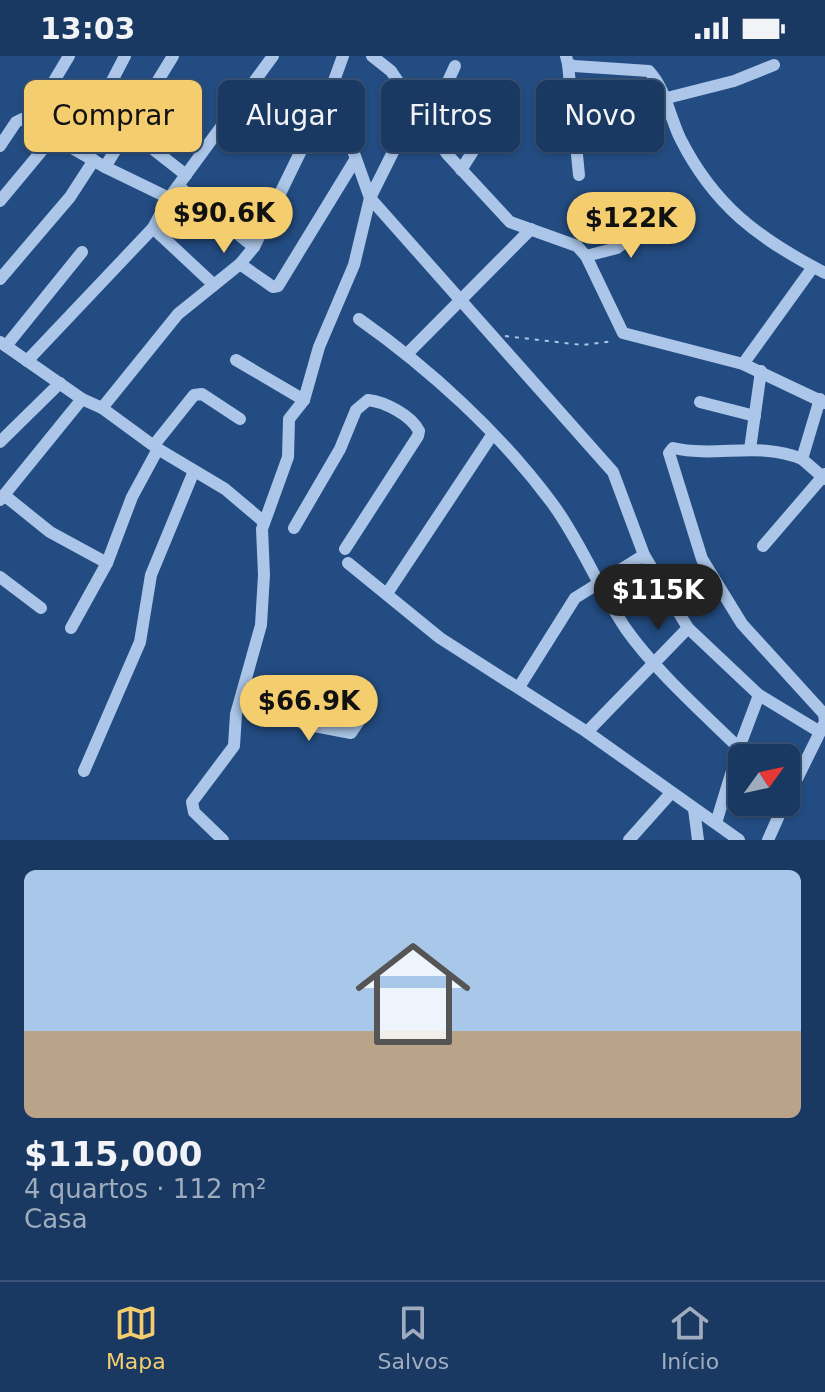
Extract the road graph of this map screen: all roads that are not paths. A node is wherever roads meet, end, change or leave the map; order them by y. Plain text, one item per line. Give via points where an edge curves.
1 (69, 56) edge
2 (125, 56) edge
3 (173, 56) edge
4 (273, 56) edge
5 (343, 56) edge
6 (381, 58) edge
7 (567, 60) edge
8 (774, 65) dead end
9 (455, 66) dead end
10 (55, 80) edge
11 (112, 80) edge
12 (334, 80) edge
13 (397, 80) edge
14 (449, 80) edge
15 (654, 80) edge
16 (664, 99) edge
17 (664, 101) edge
18 (24, 121) edge
19 (0, 146) edge
20 (41, 152) edge
21 (79, 152) edge
22 (154, 152) edge
23 (300, 152) edge
24 (352, 152) edge
25 (393, 152) edge
26 (448, 152) edge
27 (472, 152) edge
28 (355, 160) junction
29 (100, 164) junction
30 (461, 170) junction
31 (579, 175) dead end
32 (182, 180) junction
33 (169, 198) junction
34 (370, 198) junction
35 (0, 201) edge
36 (654, 219) dead end
37 (153, 228) junction
38 (531, 229) junction
39 (254, 247) junction
40 (82, 252) dead end
41 (586, 256) junction
42 (240, 264) junction
43 (819, 270) edge
44 (0, 279) edge
45 (214, 285) junction
46 (461, 299) junction
47 (359, 319) dead end
48 (3, 344) edge
49 (408, 353) junction
50 (236, 360) dead end
51 (27, 361) junction
52 (743, 364) junction
53 (761, 371) junction
54 (60, 383) junction
55 (82, 399) junction
56 (304, 400) junction
57 (822, 401) edge
58 (700, 402) dead end
59 (102, 408) junction
60 (755, 416) junction
61 (240, 419) dead end
62 (492, 435) junction
63 (0, 442) edge
64 (156, 447) junction
65 (750, 449) junction
66 (802, 459) junction
67 (194, 471) junction
68 (824, 477) edge
69 (2, 498) edge
70 (264, 522) junction
71 (294, 528) dead end
72 (763, 546) dead end
73 (345, 549) dead end
74 (644, 555) junction
75 (107, 563) junction
76 (348, 563) dead end
77 (0, 577) edge
78 (597, 581) junction
79 (388, 592) junction
80 (41, 608) dead end
81 (71, 628) dead end
82 (688, 628) junction
83 (653, 663) junction
84 (519, 687) junction
85 (244, 689) junction
86 (759, 695) junction
87 (363, 715) dead end
88 (823, 725) edge
89 (587, 732) junction
90 (735, 744) edge
91 (741, 744) edge
92 (84, 771) dead end
93 (800, 772) edge
94 (728, 784) edge
95 (671, 793) junction
96 (694, 809) junction
97 (779, 816) edge
98 (716, 823) junction
99 (223, 840) edge
100 (629, 840) edge
101 (698, 840) edge
102 (739, 840) edge
103 (768, 840) edge

1 - 10 street
2 - 11 street
3 - 29 street
4 - 32 street
5 - 12 street
6 - 13 street
7 - 15 street via 649,71
7 - 31 street
8 - 16 street
9 - 14 street
17 - 43 street via 694,162 727,208 754,232
18 - 19 street via 16,122
20 - 35 street
21 - 29 street
22 - 32 street
23 - 39 street
24 - 28 street
25 - 34 street
26 - 30 street
27 - 30 street
28 - 34 street
28 - 42 street via 278,286
29 - 33 street
29 - 44 street
30 - 38 street via 510,222
32 - 33 street
32 - 39 street
33 - 37 street
34 - 46 street
34 - 56 street via 354,265 319,347
36 - 41 street via 617,248
37 - 45 street
37 - 51 street
38 - 41 street via 577,246
38 - 46 street
39 - 42 street
40 - 48 street
41 - 52 street via 618,326 631,337
42 - 45 street
43 - 52 street
45 - 59 street via 178,314
46 - 49 street
46 - 74 street via 613,472
47 - 49 street
48 - 51 street
49 - 62 street
50 - 56 street
51 - 54 street
52 - 53 street
53 - 57 street
53 - 60 street
54 - 55 street
54 - 63 street
55 - 59 street
55 - 69 street
56 - 70 street via 289,419 288,457
57 - 66 street
58 - 60 street
59 - 64 street
60 - 65 street
61 - 64 street via 202,394 194,395
62 - 78 street via 551,502
62 - 79 street
64 - 67 street
64 - 75 street
65 - 66 street via 780,450
65 - 88 street via 696,453 673,448 669,453 702,559 742,624 821,709
66 - 68 street
67 - 70 street
67 - 92 street via 151,575 140,642
68 - 72 street
69 - 75 street
70 - 85 street via 261,625
71 - 73 street via 356,410 368,400 381,402 412,420 418,436
74 - 78 street
74 - 82 street
75 - 81 street
76 - 79 street
77 - 80 street
78 - 83 street
78 - 84 street via 560,617
79 - 84 street via 427,629
82 - 83 street
82 - 86 street
83 - 89 street
83 - 90 street
84 - 89 street
85 - 87 street via 311,726 351,733
85 - 99 street via 234,746 192,802 194,812
86 - 88 street
86 - 91 street
88 - 93 street
89 - 95 street
94 - 98 street
95 - 96 street
95 - 100 street
96 - 98 street
96 - 101 street
97 - 103 street
98 - 102 street

